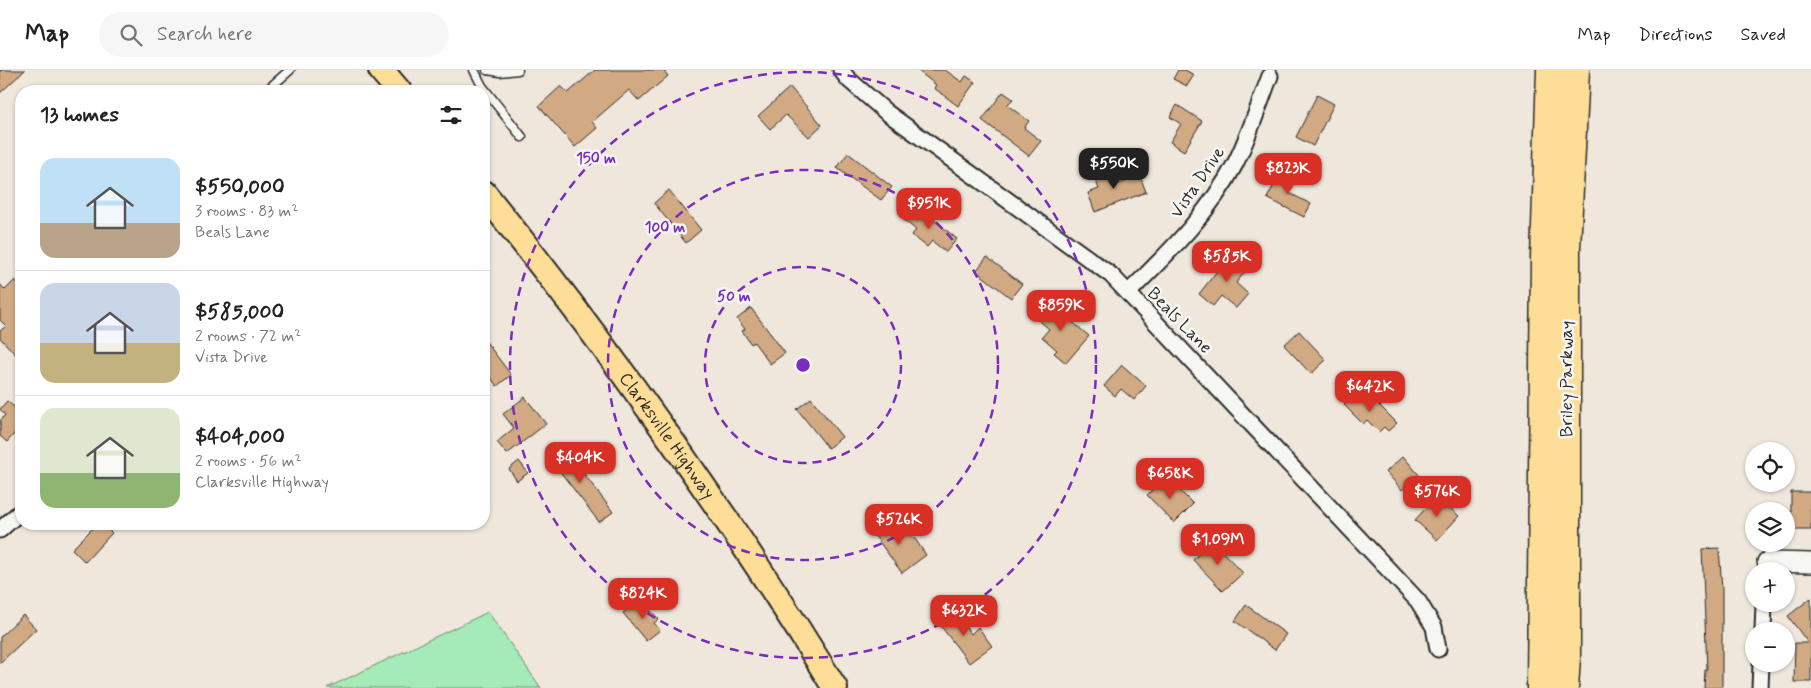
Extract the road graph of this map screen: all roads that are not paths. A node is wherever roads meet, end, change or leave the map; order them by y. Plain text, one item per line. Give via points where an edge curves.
1 (290, 70) edge
2 (474, 70) edge
3 (486, 70) edge
4 (518, 70) edge
5 (841, 70) edge
6 (1551, 70) edge
7 (1575, 70) edge
8 (1270, 76) dead end
9 (273, 85) edge
10 (482, 85) edge
11 (490, 96) edge
12 (522, 137) dead end
13 (490, 201) edge
14 (1128, 293) junction
15 (15, 516) edge
16 (0, 530) edge
17 (1541, 561) junction
18 (1811, 563) edge
19 (1795, 564) edge
20 (1438, 649) dead end
21 (1761, 672) edge
22 (835, 688) edge
23 (1526, 688) edge
24 (1541, 688) edge
25 (1564, 688) edge
26 (1760, 688) edge

1 - 9 lane
2 - 10 lane
3 - 4 lane
5 - 14 street, Beals Lane via 886,112 1111,275
6 - 17 highway, Briley Parkway
7 - 25 highway, Briley Parkway via 1566,247
8 - 14 street, Vista Drive via 1235,164 1202,214
11 - 12 lane
13 - 22 main road, Clarksville Highway via 623,372
14 - 20 street, Beals Lane via 1418,601 1434,627
15 - 16 street
17 - 23 highway
17 - 24 highway, Briley Parkway
18 - 19 street
21 - 26 street

